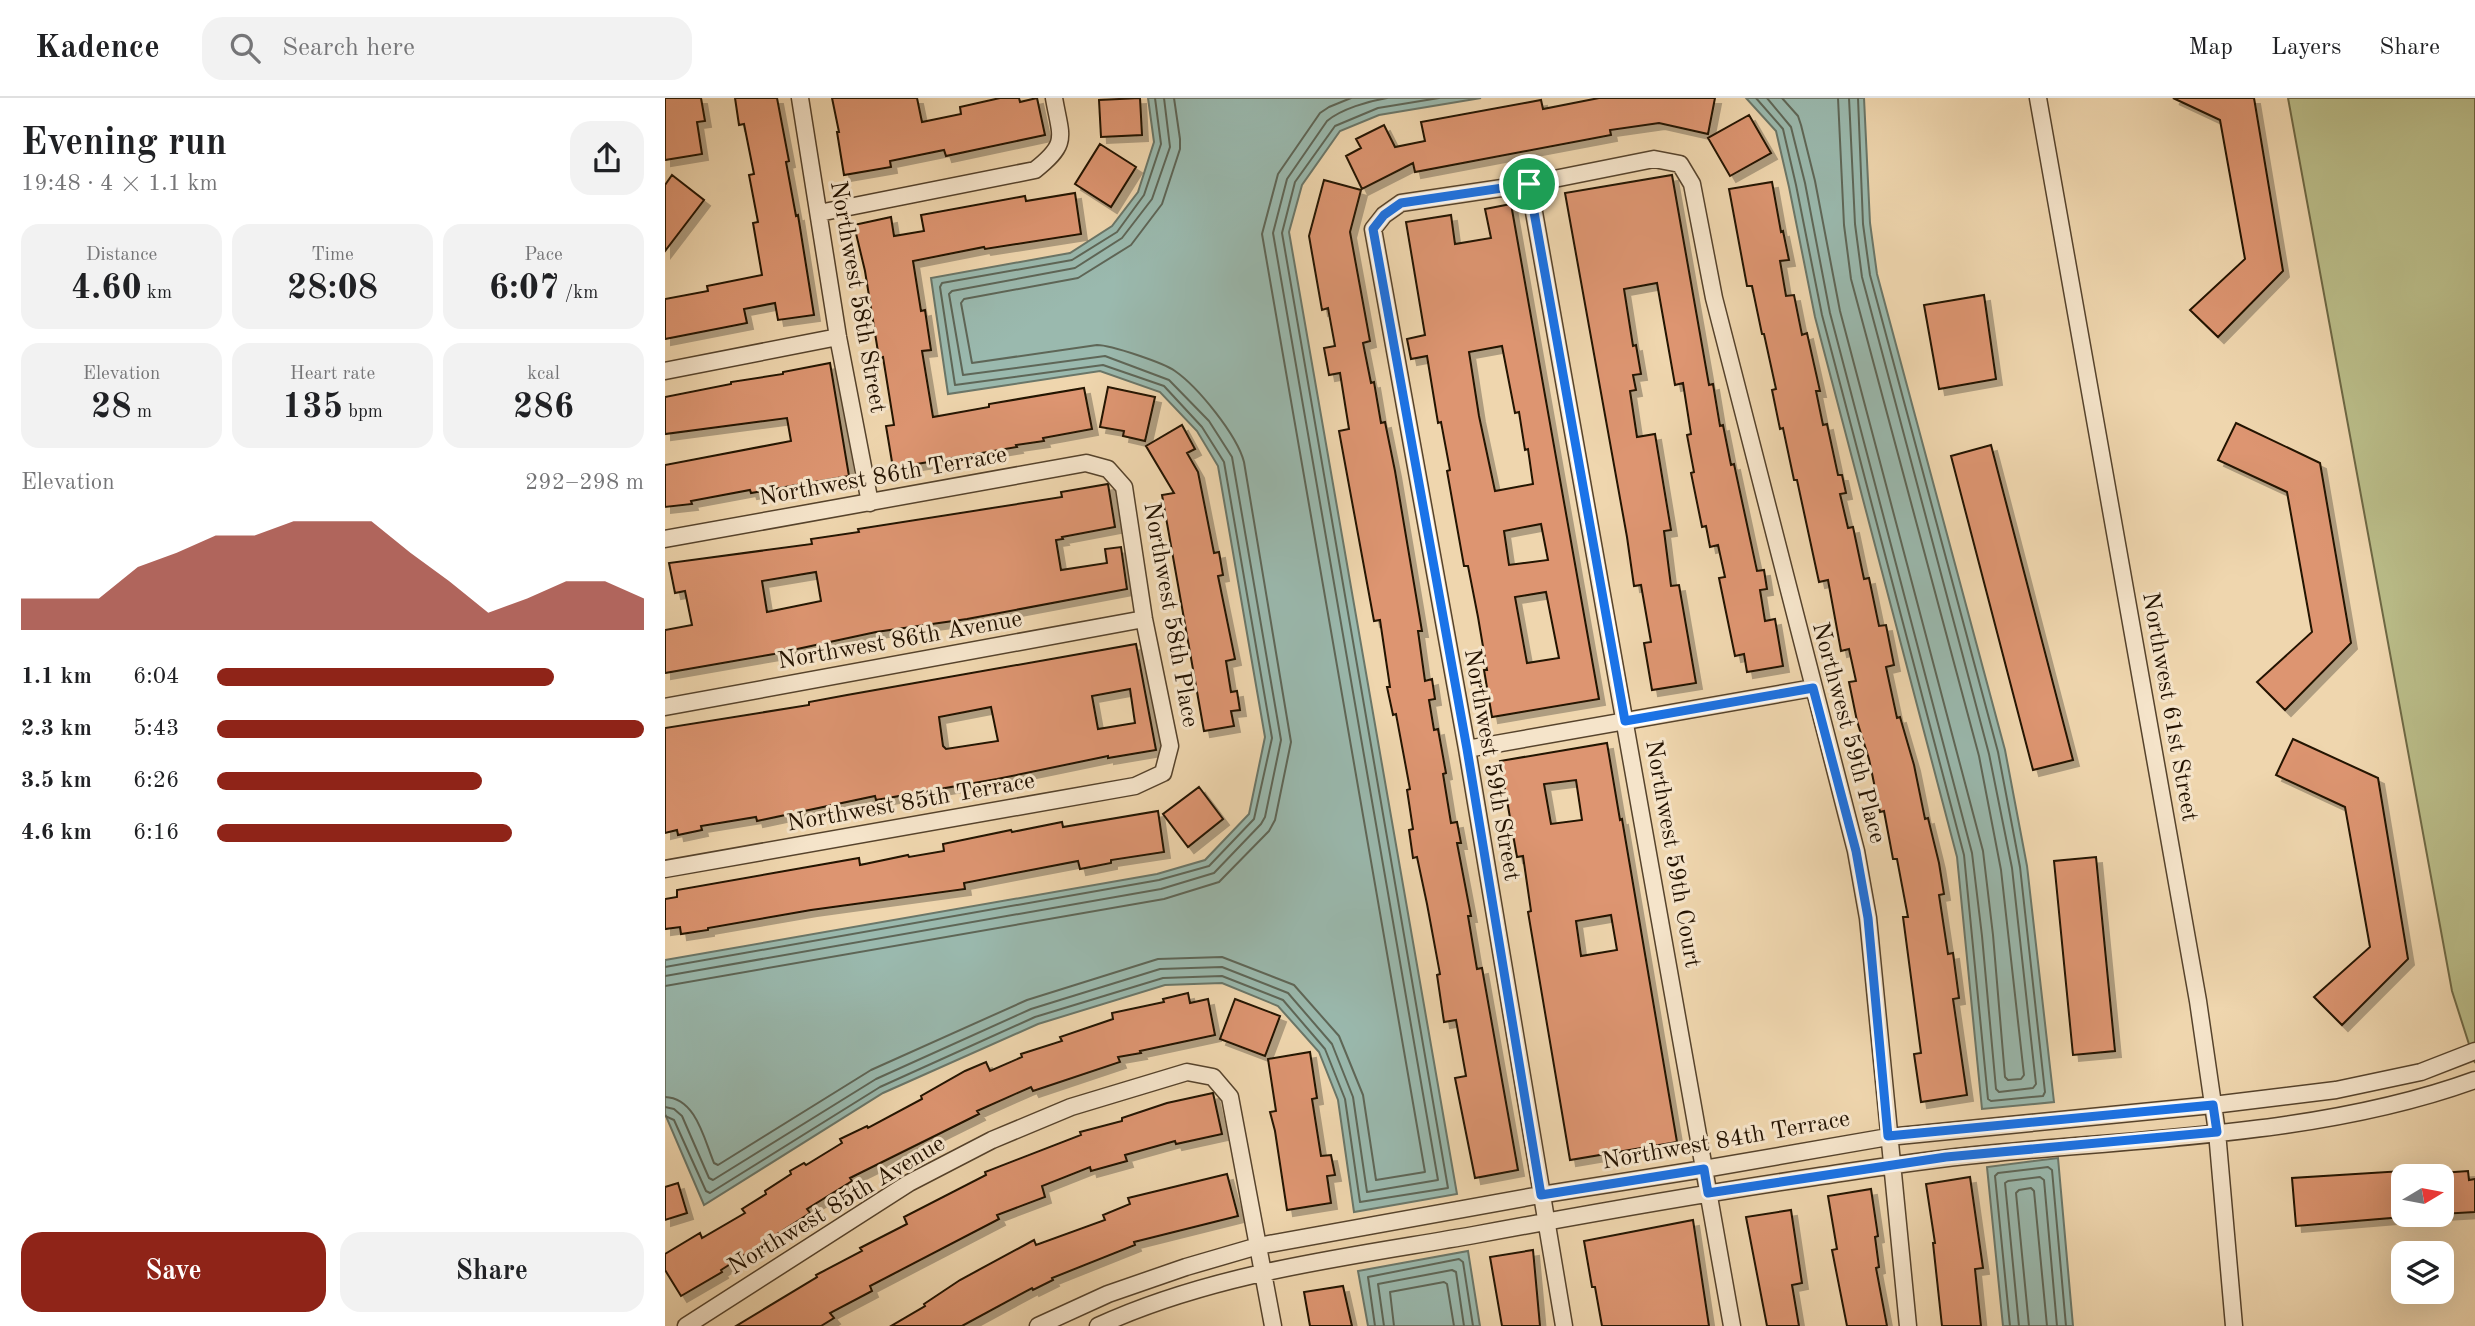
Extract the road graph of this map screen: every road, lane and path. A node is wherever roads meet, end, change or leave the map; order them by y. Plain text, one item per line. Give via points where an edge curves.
1 (800, 98) edge
2 (1054, 98) edge
3 (2038, 98) edge
4 (1529, 184) junction
5 (819, 213) junction
6 (838, 337) junction
7 (665, 371) edge
8 (1108, 469) joint
9 (870, 503) junction
10 (665, 539) edge
11 (1144, 619) junction
12 (1813, 688) junction
13 (665, 707) edge
14 (1625, 721) junction
15 (1467, 749) junction
16 (1163, 774) joint
17 (665, 869) edge
18 (2475, 1051) edge
19 (2475, 1080) edge
20 (2213, 1105) junction
21 (2217, 1132) junction
22 (1888, 1136) junction
23 (1891, 1166) junction
24 (1704, 1169) junction
25 (1708, 1193) junction
26 (1541, 1195) junction
27 (1545, 1222) junction
28 (1258, 1246) junction
29 (1263, 1273) junction
30 (686, 1326) edge
31 (1038, 1326) edge
32 (1098, 1326) edge
33 (1273, 1326) edge
34 (1565, 1326) edge
35 (1732, 1326) edge
36 (1908, 1326) edge
37 (2234, 1326) edge

1 - 5 street, Northwest 58th Street
2 - 5 street via 1061,136 1056,153 1035,170
3 - 20 street, Northwest 61st Street
4 - 12 street, Northwest 59th Place via 1654,159 1681,164 1692,184 1714,298
4 - 14 street, Northwest 59th Court
4 - 15 street, Northwest 59th Street via 1401,203 1373,229
5 - 6 street, Northwest 58th Street
6 - 7 street
6 - 9 street, Northwest 58th Street
8 - 9 street, Northwest 86th Terrace via 1086,463
8 - 11 street, Northwest 58th Place via 1124,487
9 - 10 street, Northwest 86th Terrace
11 - 13 street, Northwest 86th Avenue
11 - 16 street, Northwest 58th Place via 1170,746
12 - 14 street
12 - 22 street, Northwest 59th Place via 1856,851 1868,918
14 - 15 street
14 - 24 street, Northwest 59th Court
15 - 26 street, Northwest 59th Street
16 - 17 street, Northwest 85th Terrace via 1135,786
18 - 20 street, Northwest 84th Terrace via 2421,1072 2336,1090
19 - 21 street, Northwest 84th Terrace via 2431,1096 2342,1116
20 - 21 street, Northwest 61st Street
20 - 22 street, Northwest 84th Terrace
21 - 23 street, Northwest 84th Terrace
21 - 37 street, Northwest 61st Street
22 - 23 street, Northwest 59th Place
22 - 24 street, Northwest 84th Terrace
23 - 25 street, Northwest 84th Terrace
23 - 36 street, Northwest 59th Place
24 - 25 street, Northwest 59th Court
24 - 26 street, Northwest 84th Terrace
25 - 27 street, Northwest 84th Terrace
25 - 35 street, Northwest 59th Court
26 - 27 street, Northwest 59th Street
26 - 28 street, Northwest 84th Terrace
27 - 29 street, Northwest 84th Terrace
27 - 34 street, Northwest 59th Street
28 - 29 street
28 - 30 street, Northwest 85th Avenue via 1230,1097 1213,1077 1187,1072 1071,1107 992,1140 909,1183
28 - 31 street, Northwest 84th Terrace via 1108,1294
29 - 32 street, Northwest 84th Terrace via 1188,1293
29 - 33 street

